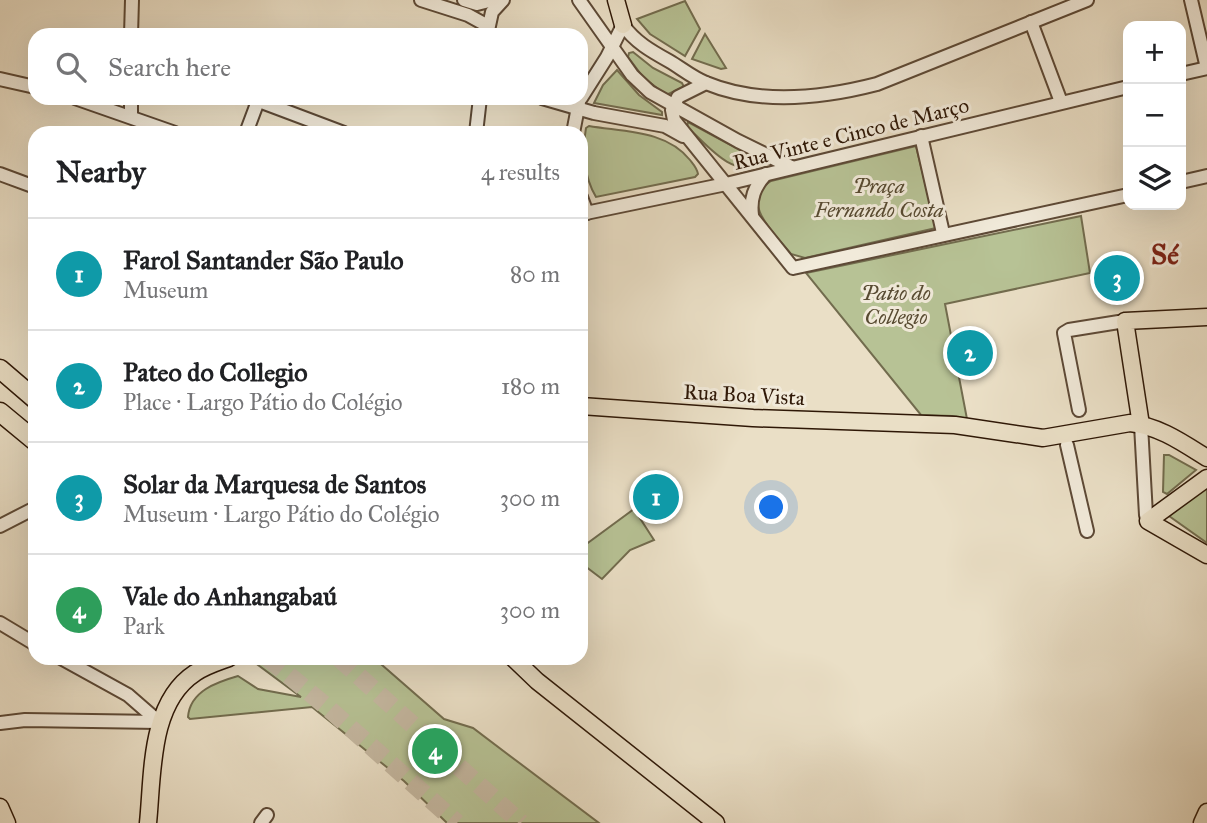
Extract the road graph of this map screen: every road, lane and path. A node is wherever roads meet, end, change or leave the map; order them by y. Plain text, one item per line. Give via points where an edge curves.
1 (132, 0) edge
2 (421, 0) edge
3 (493, 0) edge
4 (503, 0) edge
5 (579, 0) edge
6 (616, 0) edge
7 (1087, 0) edge
8 (1191, 0) edge
9 (443, 3) edge
10 (464, 5) edge
11 (1031, 22) junction
12 (623, 24) junction
13 (131, 28) edge
14 (486, 28) edge
15 (488, 28) edge
16 (613, 46) junction
17 (643, 46) junction
18 (1207, 68) edge
19 (1186, 73) edge
20 (0, 79) edge
21 (706, 83) junction
22 (28, 85) edge
23 (588, 88) edge
24 (1123, 88) edge
25 (1061, 102) junction
26 (588, 104) edge
27 (97, 105) edge
28 (131, 105) edge
29 (253, 105) edge
30 (271, 105) edge
31 (479, 105) edge
32 (579, 105) edge
33 (673, 106) junction
34 (131, 116) junction
35 (157, 126) edge
36 (248, 126) edge
37 (326, 126) edge
38 (477, 126) edge
39 (575, 126) edge
40 (921, 136) junction
41 (687, 139) junction
42 (791, 167) junction
43 (0, 174) edge
44 (766, 174) junction
45 (1207, 176) edge
46 (1186, 181) edge
47 (28, 184) edge
48 (726, 184) junction
49 (1123, 196) edge
50 (588, 212) edge
51 (752, 215) junction
52 (943, 233) junction
53 (1207, 317) edge
54 (1125, 321) junction
55 (0, 369) edge
56 (28, 393) edge
57 (588, 406) edge
58 (1079, 410) dead end
59 (1, 415) edge
60 (1141, 425) junction
61 (28, 436) edge
62 (1067, 445) dead end
63 (1207, 458) edge
64 (1207, 478) edge
65 (28, 512) edge
66 (1148, 521) junction
67 (0, 526) edge
68 (1087, 531) dead end
69 (1207, 555) edge
70 (0, 623) edge
71 (28, 637) edge
72 (74, 665) edge
73 (213, 665) edge
74 (520, 665) edge
75 (131, 697) junction
76 (122, 722) junction
77 (159, 722) junction
78 (0, 723) edge
79 (0, 807) edge
80 (1207, 812) edge
81 (7, 823) edge
82 (148, 823) edge
83 (716, 823) edge
84 (1202, 823) edge

1 - 13 street
2 - 9 street
3 - 10 street
4 - 15 street via 492,10
5 - 16 street
6 - 12 main road
7 - 11 street
8 - 18 street
9 - 10 street
10 - 14 street
11 - 21 street via 844,93 774,97
11 - 25 street
12 - 16 street
12 - 17 street
16 - 17 street
16 - 23 street
16 - 33 street via 640,84
17 - 21 street
18 - 19 street
20 - 22 street
21 - 33 street via 678,97
24 - 25 street, Rua Vinte e Cinco de Março
25 - 40 street, Rua Vinte e Cinco de Março
26 - 41 street via 665,126
27 - 34 street
28 - 34 street
29 - 36 street
30 - 37 street
31 - 38 street
32 - 39 street
33 - 41 street via 674,120
33 - 42 street
34 - 35 street
40 - 42 street, Rua Vinte e Cinco de Março
40 - 52 street
41 - 48 street
42 - 44 street, Rua Vinte e Cinco de Março
43 - 47 street
44 - 48 street, Rua Vinte e Cinco de Março
44 - 51 street via 752,197
45 - 46 street
48 - 50 street, Rua Vinte e Cinco de Março
48 - 51 street
49 - 52 street
51 - 52 street via 793,268
53 - 54 main road
54 - 58 street via 1065,333
54 - 60 main road
55 - 56 highway
57 - 60 main road, Rua Boa Vista via 955,425 1043,438
59 - 61 highway
60 - 63 main road
60 - 66 street
62 - 68 street
64 - 66 main road
65 - 67 street
66 - 69 main road
70 - 71 street
72 - 75 street
73 - 77 main road via 192,674
74 - 83 main road
75 - 76 street via 131,714
75 - 77 street
76 - 77 street
76 - 78 street
77 - 82 main road
79 - 81 main road
80 - 84 main road

